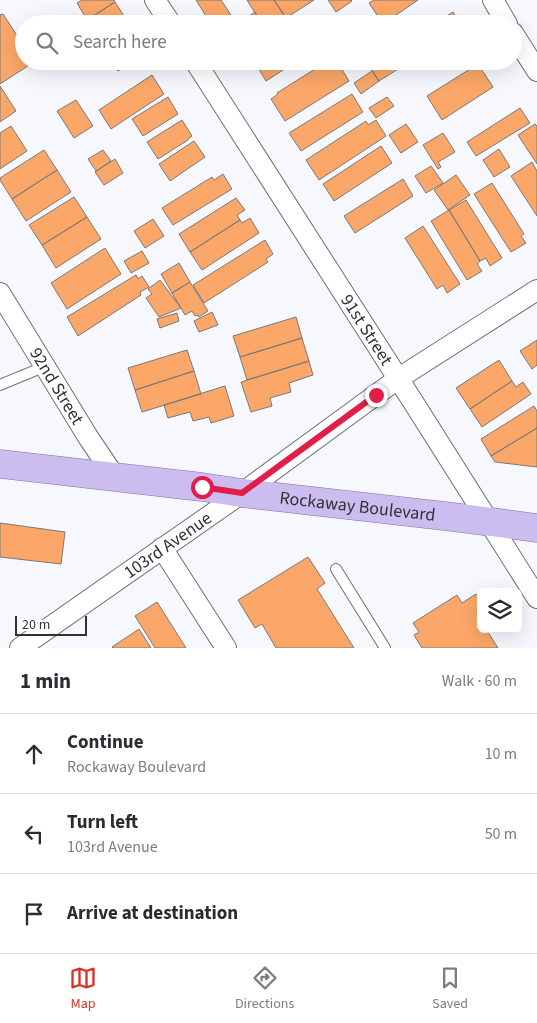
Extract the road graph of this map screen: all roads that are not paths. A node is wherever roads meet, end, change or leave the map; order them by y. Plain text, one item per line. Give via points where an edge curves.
1 (155, 0) edge
2 (492, 0) edge
3 (165, 15) edge
4 (502, 15) edge
5 (522, 47) edge
6 (201, 70) edge
7 (537, 71) edge
8 (537, 290) edge
9 (0, 293) edge
10 (46, 366) junction
11 (398, 378) junction
12 (0, 385) edge
13 (0, 464) edge
14 (115, 478) junction
15 (242, 493) junction
16 (489, 522) junction
17 (537, 528) edge
18 (162, 548) junction
19 (336, 569) dead end
20 (537, 598) edge
21 (20, 648) edge
22 (226, 648) edge
23 (385, 648) edge

1 - 3 street
2 - 4 street
5 - 7 street
6 - 11 street, 91st Street
8 - 11 street, 103rd Avenue
9 - 10 street, 92nd Street
10 - 12 lane
10 - 14 street, 92nd Street
11 - 15 street, 103rd Avenue
11 - 16 street, 91st Street
13 - 14 main road, Rockaway Boulevard
14 - 15 main road, Rockaway Boulevard
15 - 16 main road, Rockaway Boulevard
15 - 18 street, 103rd Avenue
16 - 17 main road, Rockaway Boulevard
16 - 20 street, 91st Street
18 - 21 street, 103rd Avenue
18 - 22 street
19 - 23 lane

